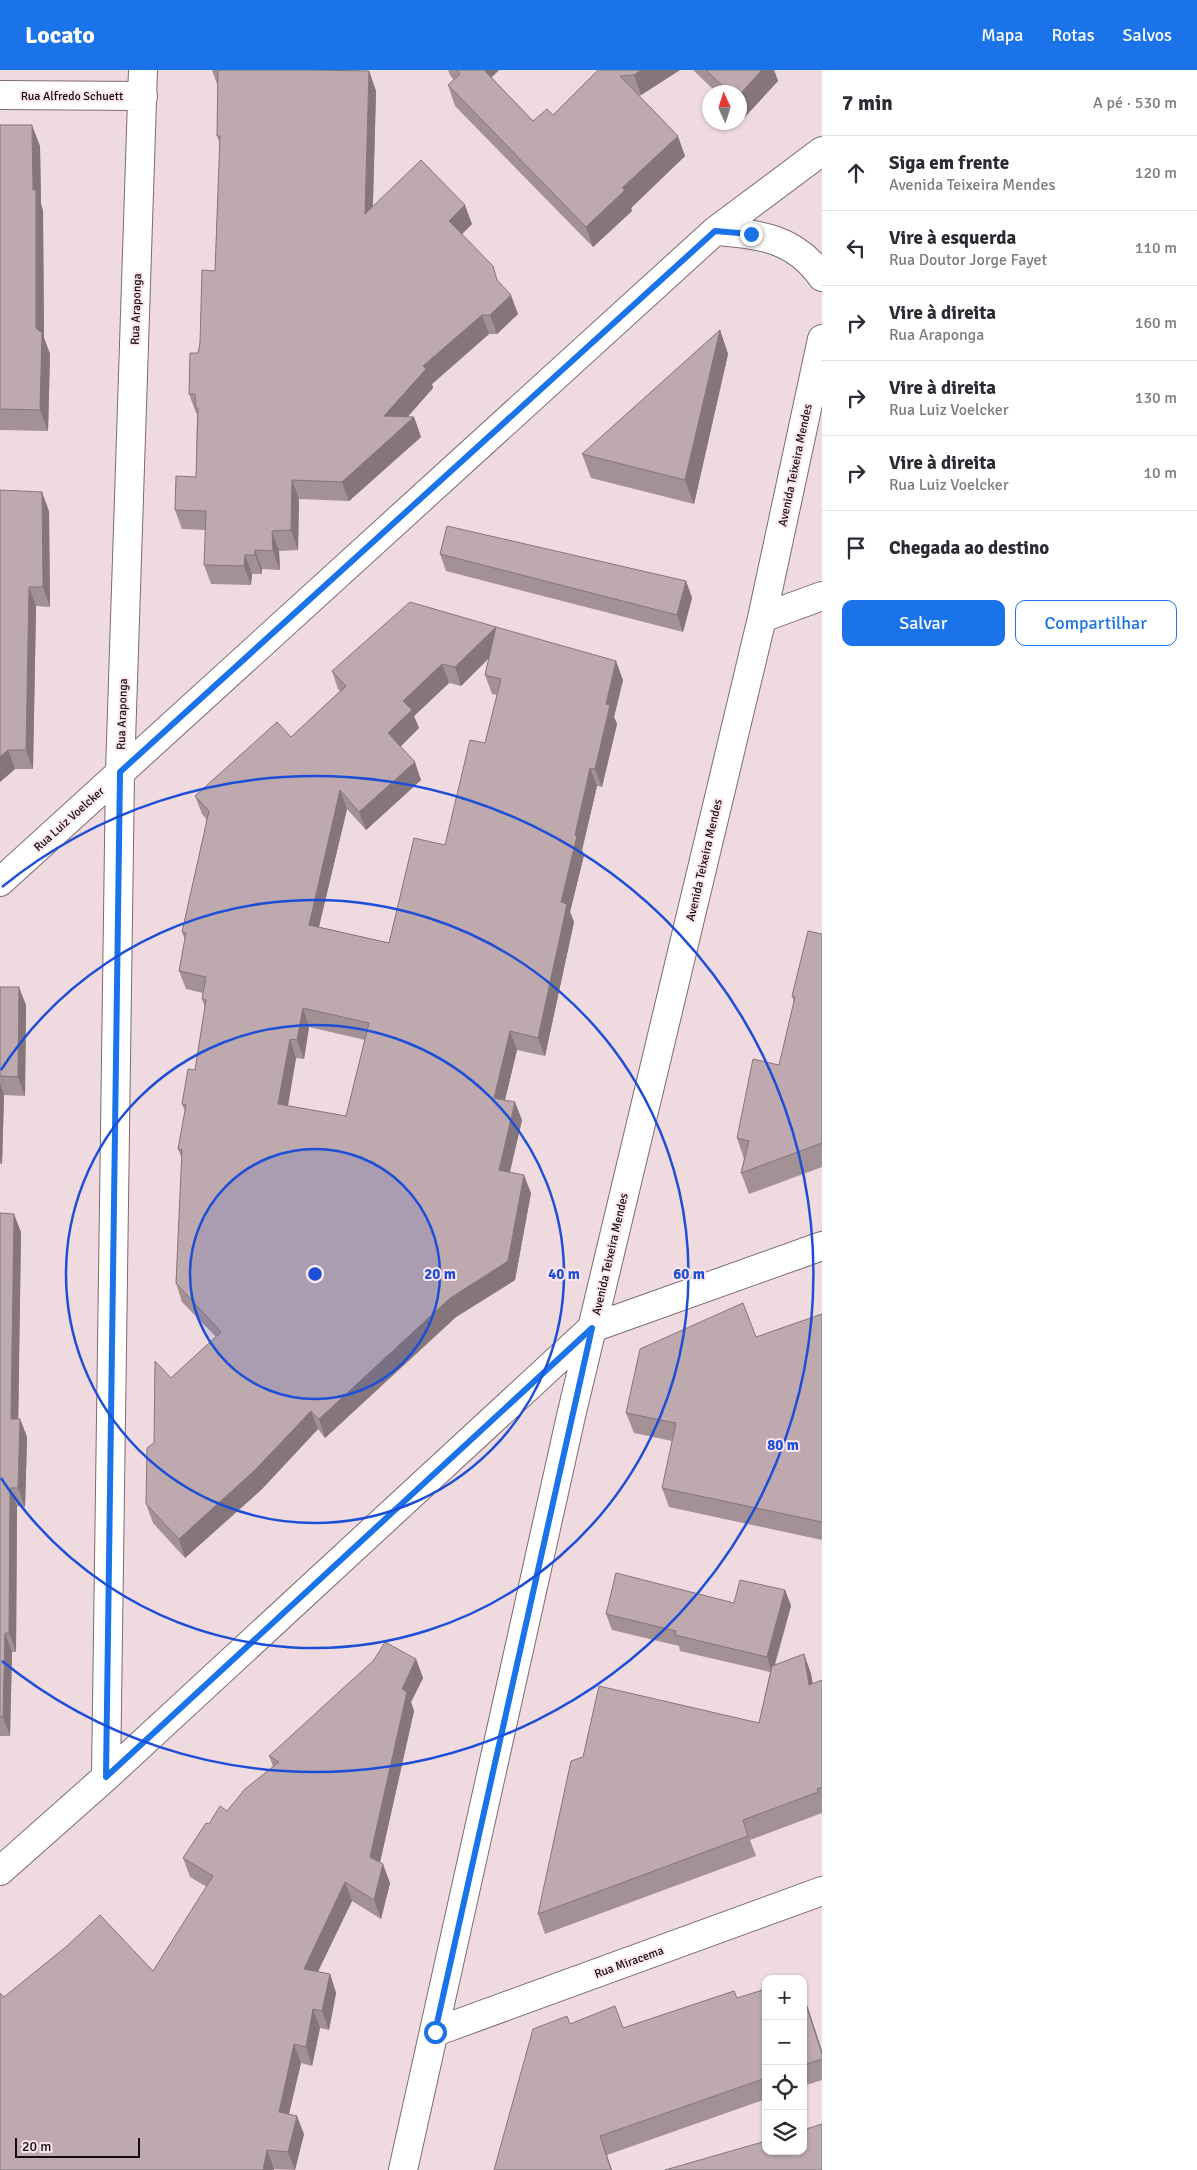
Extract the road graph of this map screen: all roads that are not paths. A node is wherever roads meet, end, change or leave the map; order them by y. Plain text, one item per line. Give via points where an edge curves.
1 (143, 83) edge
2 (0, 95) edge
3 (822, 151) edge
4 (715, 231) junction
5 (822, 277) edge
6 (822, 339) edge
7 (822, 596) edge
8 (762, 618) junction
9 (120, 772) junction
10 (0, 882) edge
11 (822, 1246) edge
12 (592, 1328) junction
13 (106, 1777) junction
14 (0, 1871) edge
15 (822, 1891) edge
16 (435, 2032) junction
17 (404, 2170) edge

1 - 2 street, Rua Alfredo Schuett
1 - 9 street, Rua Araponga
3 - 4 street, Rua Luiz Voelcker
4 - 5 street via 751,234 786,243 813,263
4 - 9 street, Rua Luiz Voelcker
6 - 8 street, Avenida Teixeira Mendes
7 - 8 street
8 - 12 street, Avenida Teixeira Mendes
9 - 10 street, Rua Luiz Voelcker
9 - 13 street, Rua Araponga
11 - 12 street
12 - 13 street
12 - 16 street, Avenida Teixeira Mendes
13 - 14 street
15 - 16 street, Rua Miracema
16 - 17 street, Avenida Teixeira Mendes

